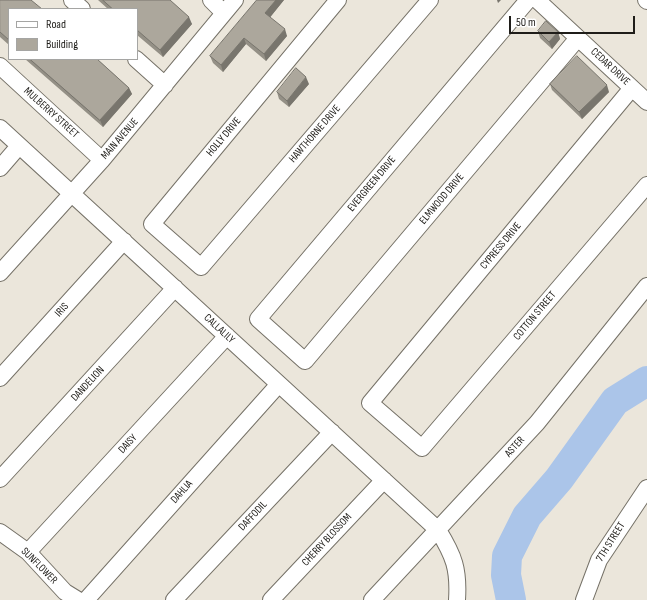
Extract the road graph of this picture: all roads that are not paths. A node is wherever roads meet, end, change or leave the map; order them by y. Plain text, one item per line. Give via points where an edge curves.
1 (72, 0) edge
2 (211, 0) edge
3 (235, 0) edge
4 (338, 0) edge
5 (430, 0) edge
6 (528, 0) edge
7 (537, 0) edge
8 (81, 8) edge
9 (224, 12) junction
10 (578, 38) junction
11 (137, 60) edge
12 (0, 66) edge
13 (165, 85) junction
14 (632, 88) junction
15 (647, 102) edge
16 (0, 128) edge
17 (20, 146) junction
18 (102, 160) junction
19 (0, 168) edge
20 (647, 185) edge
21 (72, 194) junction
22 (124, 241) junction
23 (201, 267) joint
24 (0, 273) edge
25 (647, 286) edge
26 (175, 288) junction
27 (227, 336) junction
28 (305, 361) joint
29 (0, 378) edge
30 (279, 384) junction
31 (332, 432) junction
32 (422, 448) joint
33 (0, 479) edge
34 (384, 480) junction
35 (647, 488) edge
36 (438, 530) junction
37 (0, 532) edge
38 (28, 552) junction
39 (78, 600) edge
40 (86, 600) edge
41 (174, 600) edge
42 (271, 600) edge
43 (372, 600) edge
44 (457, 600) edge
45 (584, 600) edge

1 - 8 street
2 - 9 street
3 - 9 street, MAIN AVENUE
4 - 23 street, HOLLY DRIVE via 152,224
5 - 23 street, HAWTHORNE DRIVE
6 - 28 street, EVERGREEN DRIVE via 258,319
7 - 10 street, CEDAR DRIVE
9 - 13 street, MAIN AVENUE
10 - 14 street, CEDAR DRIVE
10 - 28 street, ELMWOOD DRIVE
11 - 13 street
12 - 18 street, MULBERRY STREET
13 - 18 street, MAIN AVENUE
14 - 15 street, CEDAR DRIVE
14 - 32 street, CYPRESS DRIVE via 370,403
16 - 17 street, CALLALILY
17 - 19 street
17 - 21 street, CALLALILY
18 - 21 street, MAIN AVENUE
20 - 32 street, COTTON STREET
21 - 22 street, CALLALILY
21 - 24 street, MAIN AVENUE
22 - 26 street, CALLALILY
22 - 29 street, IRIS
25 - 36 street, ASTER via 537,423
26 - 27 street, CALLALILY
26 - 33 street, DANDELION
27 - 30 street, CALLALILY
27 - 38 street, DAISY
30 - 31 street, CALLALILY
30 - 40 street, DAHLIA
31 - 34 street, CALLALILY
31 - 41 street, DAFFODIL
34 - 36 street, CALLALILY
34 - 42 street, CHERRY BLOSSOM
35 - 45 street, 7TH STREET via 599,560
36 - 43 street, ASTER
36 - 44 street, CALLALILY via 452,553 459,580
37 - 38 street, SUNFLOWER
38 - 39 street, SUNFLOWER via 65,592

